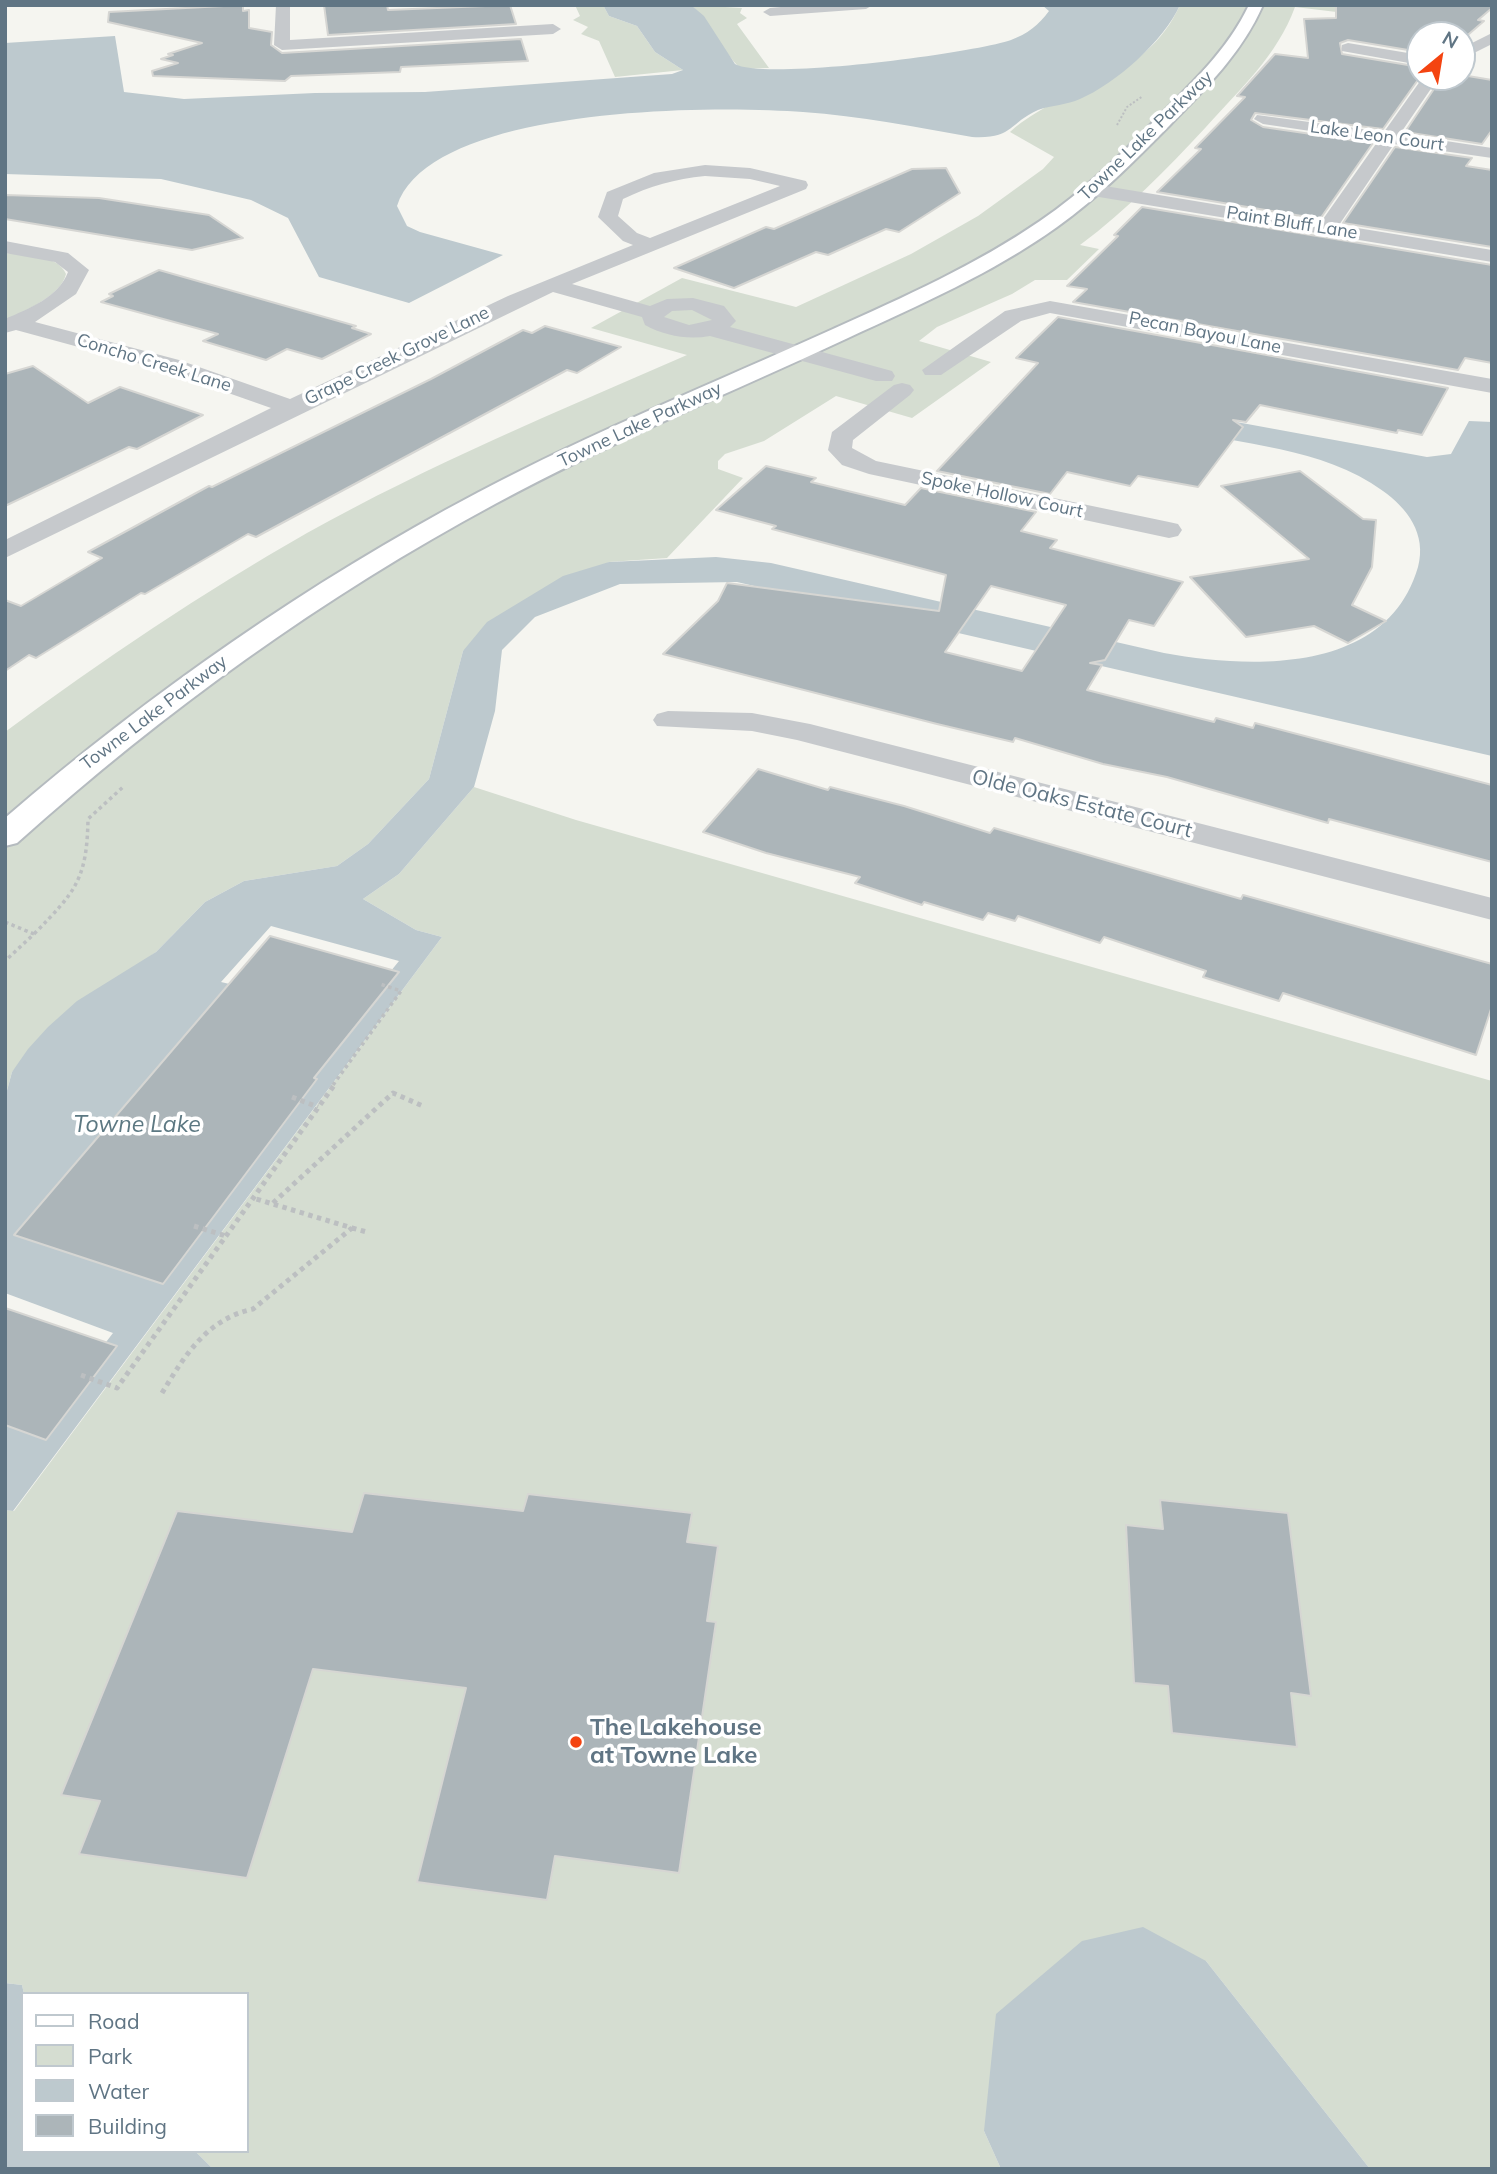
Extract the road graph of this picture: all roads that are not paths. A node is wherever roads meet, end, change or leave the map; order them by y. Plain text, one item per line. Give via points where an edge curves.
1 (283, 5) edge
2 (866, 5) edge
3 (1256, 5) edge
4 (770, 12) dead end
5 (553, 29) dead end
6 (1492, 38) edge
7 (1348, 48) dead end
8 (1476, 52) edge
9 (1406, 58) edge
10 (1421, 91) edge
11 (1263, 119) dead end
12 (1388, 138) junction
13 (1492, 153) edge
14 (1093, 190) junction
15 (1326, 229) junction
16 (650, 245) junction
17 (5, 247) edge
18 (1492, 256) edge
19 (559, 282) junction
20 (10, 325) edge
21 (806, 349) junction
22 (905, 373) junction
23 (1492, 386) edge
24 (292, 408) junction
25 (840, 450) joint
26 (1169, 530) dead end
27 (5, 550) edge
28 (668, 720) dead end
29 (5, 836) edge
30 (1492, 909) edge

1 - 5 street via 282,45
2 - 4 street
3 - 14 street, Towne Lake Parkway via 1216,68
6 - 8 street
7 - 9 street
10 - 12 street
11 - 12 street, Lake Leon Court
12 - 13 street, Lake Leon Court
12 - 15 street
14 - 15 street, Paint Bluff Lane
14 - 21 street, Towne Lake Parkway via 999,255
15 - 18 street, Paint Bluff Lane
16 - 16 street, Grape Creek Grove Lane via 799,185 732,170 695,170 646,180 614,196 608,217 629,237
16 - 19 street, Grape Creek Grove Lane
17 - 20 street via 61,257 79,270 64,292
19 - 21 street via 660,309 708,307 723,317 718,325
19 - 24 street, Grape Creek Grove Lane
20 - 24 street, Concho Creek Lane via 171,365
21 - 22 street
21 - 29 street, Towne Lake Parkway via 487,498 369,564 246,644 105,747
22 - 23 street, Pecan Bayou Lane via 1013,316 1050,307
22 - 25 street, Pecan Bayou Lane via 841,437
24 - 27 street, Grape Creek Grove Lane
25 - 26 street, Spoke Hollow Court via 851,460 880,470
28 - 30 street, Olde Oaks Estate Court via 752,722 799,731

